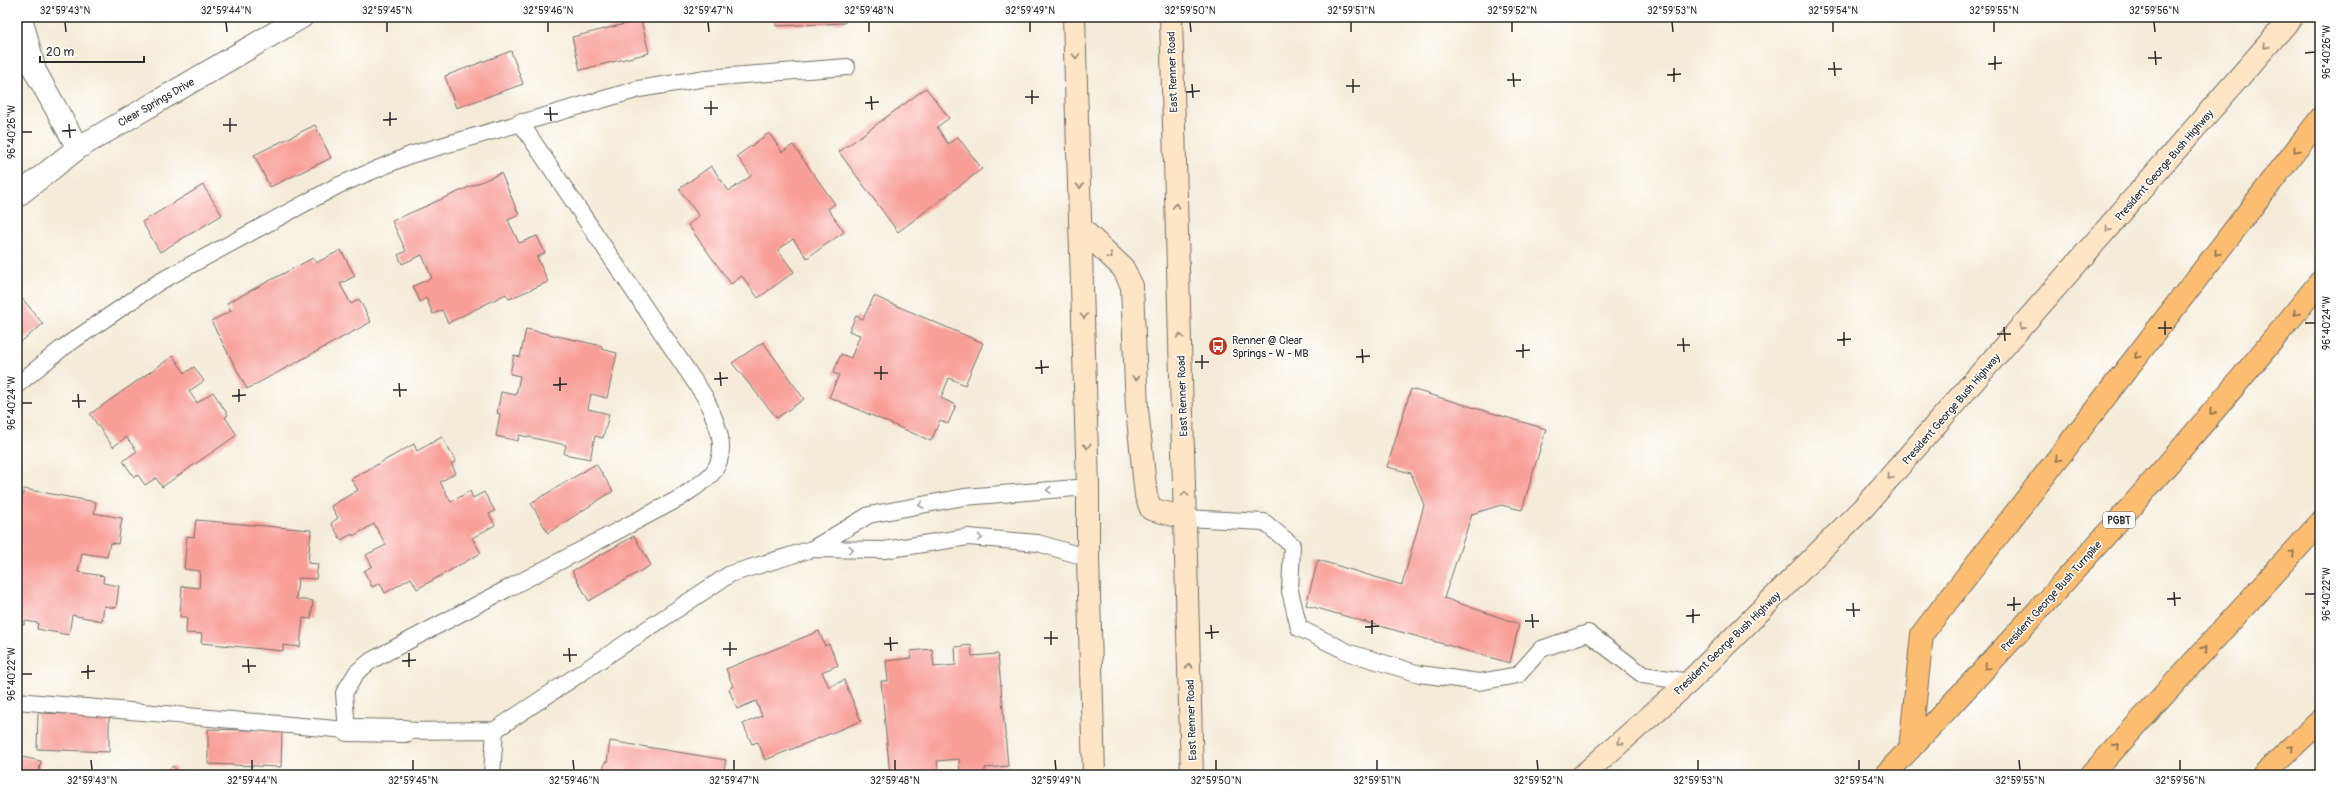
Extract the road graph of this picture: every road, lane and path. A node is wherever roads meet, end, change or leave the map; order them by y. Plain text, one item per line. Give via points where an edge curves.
1 (21, 17) edge
2 (300, 17) edge
3 (1074, 17) edge
4 (1171, 17) edge
5 (2292, 17) edge
6 (847, 67) dead end
7 (2320, 119) edge
8 (520, 122) junction
9 (78, 148) junction
10 (17, 196) edge
11 (1082, 229) junction
12 (2320, 282) edge
13 (17, 385) edge
14 (1088, 487) junction
15 (1185, 518) junction
16 (2320, 523) edge
17 (812, 549) junction
18 (1088, 558) junction
19 (1689, 682) junction
20 (17, 701) edge
21 (2320, 721) edge
22 (347, 730) junction
23 (495, 730) junction
24 (405, 731) joint
25 (1910, 749) junction
26 (492, 775) edge
27 (1094, 775) edge
28 (1192, 775) edge
29 (1583, 775) edge
30 (1885, 775) edge
31 (2091, 775) edge
32 (2263, 775) edge

1 - 9 street via 35,71
2 - 9 street, Clear Springs Drive
3 -> 11 main road
15 -> 4 main road, East Renner Road
5 -> 19 main road, President George Bush Highway via 1863,508
6 - 8 lane via 706,78 639,89
7 -> 25 highway via 1922,634
8 - 13 lane via 410,155 337,186 159,282 61,349
8 - 22 lane via 705,397 719,429 720,452 714,471 680,498 372,660 357,672 344,693
9 - 10 street, Clear Springs Drive
11 -> 14 main road
11 -> 15 main road via 1123,268 1132,286 1137,409 1146,496 1151,509
12 -> 25 highway, President George Bush Turnpike / PGBT via 2132,506 2050,599
14 -> 17 lane via 964,497 870,515
14 - 18 main road
15 - 19 lane via 1264,522 1284,538 1292,545 1290,592 1299,628 1350,653 1420,674 1479,682 1518,675 1541,650 1588,633 1643,675
28 -> 15 main road, East Renner Road
31 -> 16 highway
17 -> 18 lane via 884,550 968,537 1038,543
17 - 23 lane via 730,574
18 - 27 main road
19 -> 29 main road, President George Bush Highway
20 - 22 lane
32 -> 21 highway
22 - 24 street
23 - 24 lane
23 - 26 lane
25 - 30 highway, President George Bush Turnpike / PGBT

